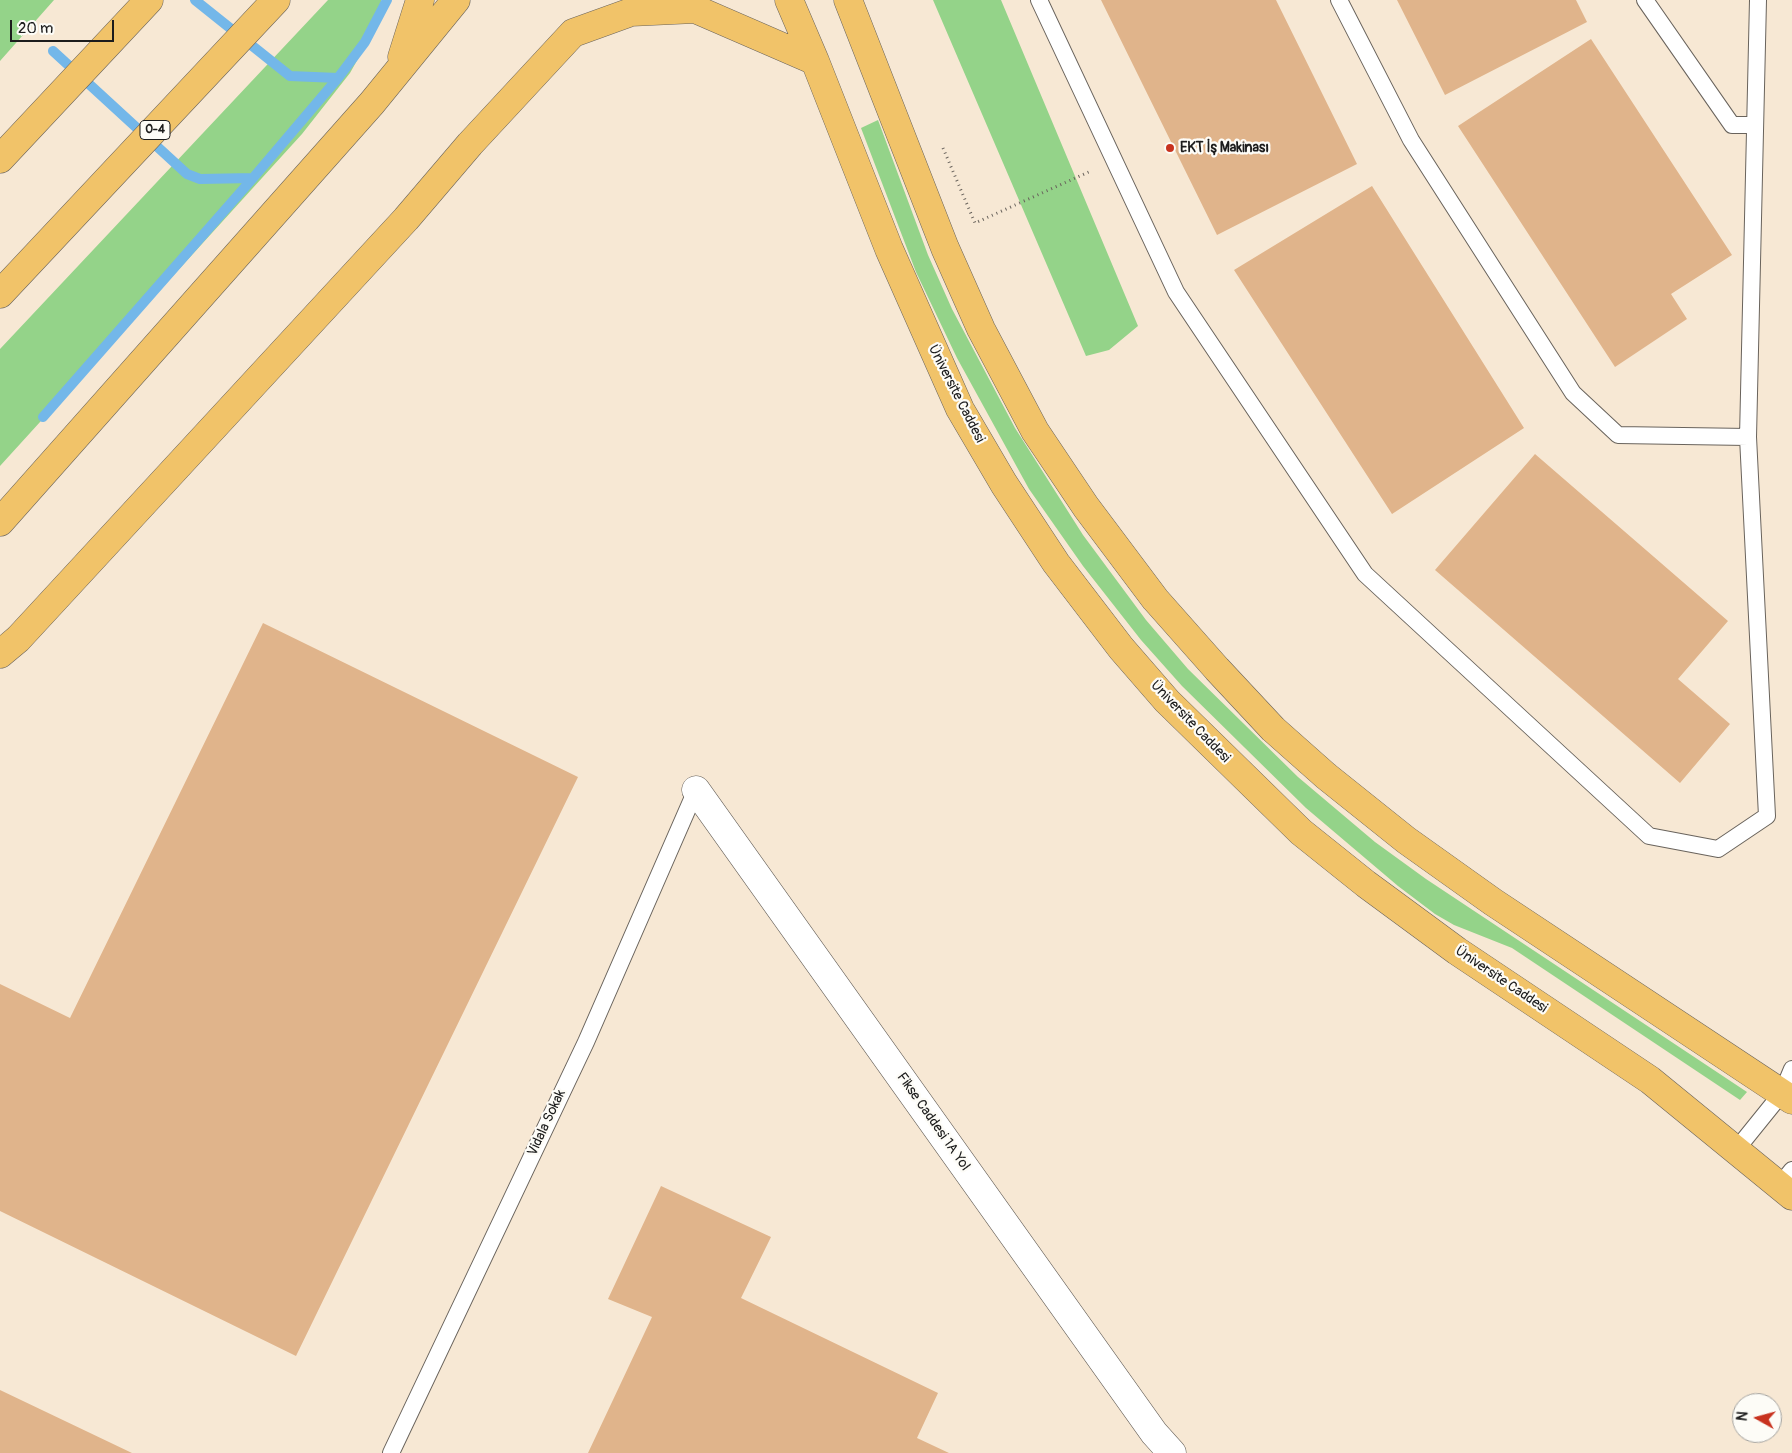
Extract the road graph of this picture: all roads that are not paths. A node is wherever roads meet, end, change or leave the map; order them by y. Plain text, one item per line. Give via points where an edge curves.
1 (149, 0) edge
2 (276, 0) edge
3 (420, 0) edge
4 (456, 0) edge
5 (789, 0) edge
6 (848, 0) edge
7 (1039, 0) edge
8 (1340, 0) edge
9 (1645, 0) edge
10 (1758, 0) edge
11 (815, 61) junction
12 (396, 73) junction
13 (1755, 126) junction
14 (0, 159) edge
15 (0, 294) edge
16 (1748, 438) junction
17 (0, 522) edge
18 (0, 654) edge
19 (696, 790) joint
20 (1789, 1087) edge
21 (1736, 1150) junction
22 (1788, 1184) edge
23 (391, 1453) edge
24 (1172, 1453) edge

1 - 14 main road
2 - 15 main road, O-4
3 - 12 main road
4 - 12 main road
5 - 11 main road, Üniversite Caddesi
6 - 20 main road via 945,248 981,329 1035,431 1086,507 1155,599 1273,729 1406,840 1518,918
7 - 16 lane via 1176,292 1364,574 1649,836 1718,849 1767,816
8 - 16 lane via 1411,140 1573,393 1618,435
9 - 13 lane via 1732,125
10 - 13 lane
11 - 18 main road via 695,9 630,12 573,33 406,219 18,639
11 - 21 main road, Üniversite Caddesi via 924,332 960,409 1056,563 1121,648 1168,701 1301,832 1457,951 1650,1080
12 - 17 main road
13 - 16 lane
19 - 23 lane, Vidala Sokak via 582,1051
19 - 24 street, Fikse Caddesi 1A Yol via 1148,1425
20 - 21 lane
21 - 22 main road, Üniversite Caddesi

